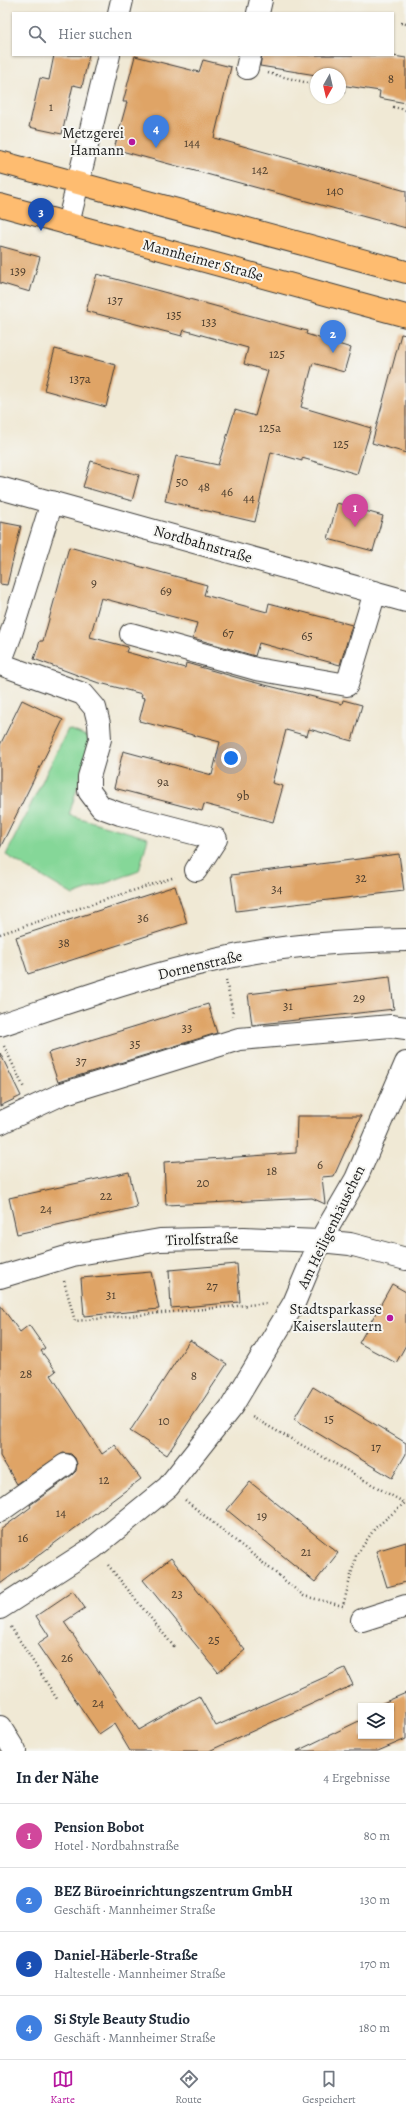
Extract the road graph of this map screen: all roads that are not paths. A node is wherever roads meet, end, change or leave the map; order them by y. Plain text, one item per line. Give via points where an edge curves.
1 (122, 0) edge
2 (261, 0) edge
3 (119, 12) edge
4 (258, 12) edge
5 (109, 56) edge
6 (0, 162) edge
7 (78, 182) junction
8 (0, 205) edge
9 (68, 224) junction
10 (406, 272) edge
11 (406, 316) edge
12 (0, 488) edge
13 (52, 502) junction
14 (375, 592) junction
15 (406, 601) edge
16 (131, 634) dead end
17 (0, 664) edge
18 (196, 870) road end
19 (406, 940) edge
20 (406, 1028) edge
21 (1, 1033) edge
22 (406, 1064) edge
23 (0, 1123) edge
24 (320, 1241) junction
25 (406, 1259) edge
26 (0, 1277) edge
27 (65, 1465) dead end
28 (0, 1510) edge
29 (406, 1606) edge
30 (4, 1616) edge
31 (362, 1620) dead end
32 (0, 1727) edge
33 (15, 1751) edge

1 - 3 street
2 - 4 street
5 - 7 street
6 - 7 main road
7 - 9 street
7 - 10 main road
8 - 9 main road, Mannheimer Straße
9 - 11 main road, Mannheimer Straße
12 - 13 street, Nordbahnstraße
13 - 14 street, Nordbahnstraße
13 - 17 street
14 - 15 street, Nordbahnstraße
14 - 16 street via 347,685 256,669
17 - 18 street via 83,694 95,708 100,739 89,777 89,791 102,807 120,814 216,839
19 - 21 street, Dornenstraße via 295,947 221,958 136,980
20 - 23 street via 392,1026 239,1038 62,1094
22 - 24 street, Am Heiligenhäuschen via 356,1179
24 - 25 street, Tirolfstraße via 350,1244
24 - 26 street, Tirolfstraße via 244,1238 160,1240 73,1255
24 - 30 street, Am Heiligenhäuschen via 294,1303 232,1406 168,1486
27 - 28 street
29 - 31 street
32 - 33 street

